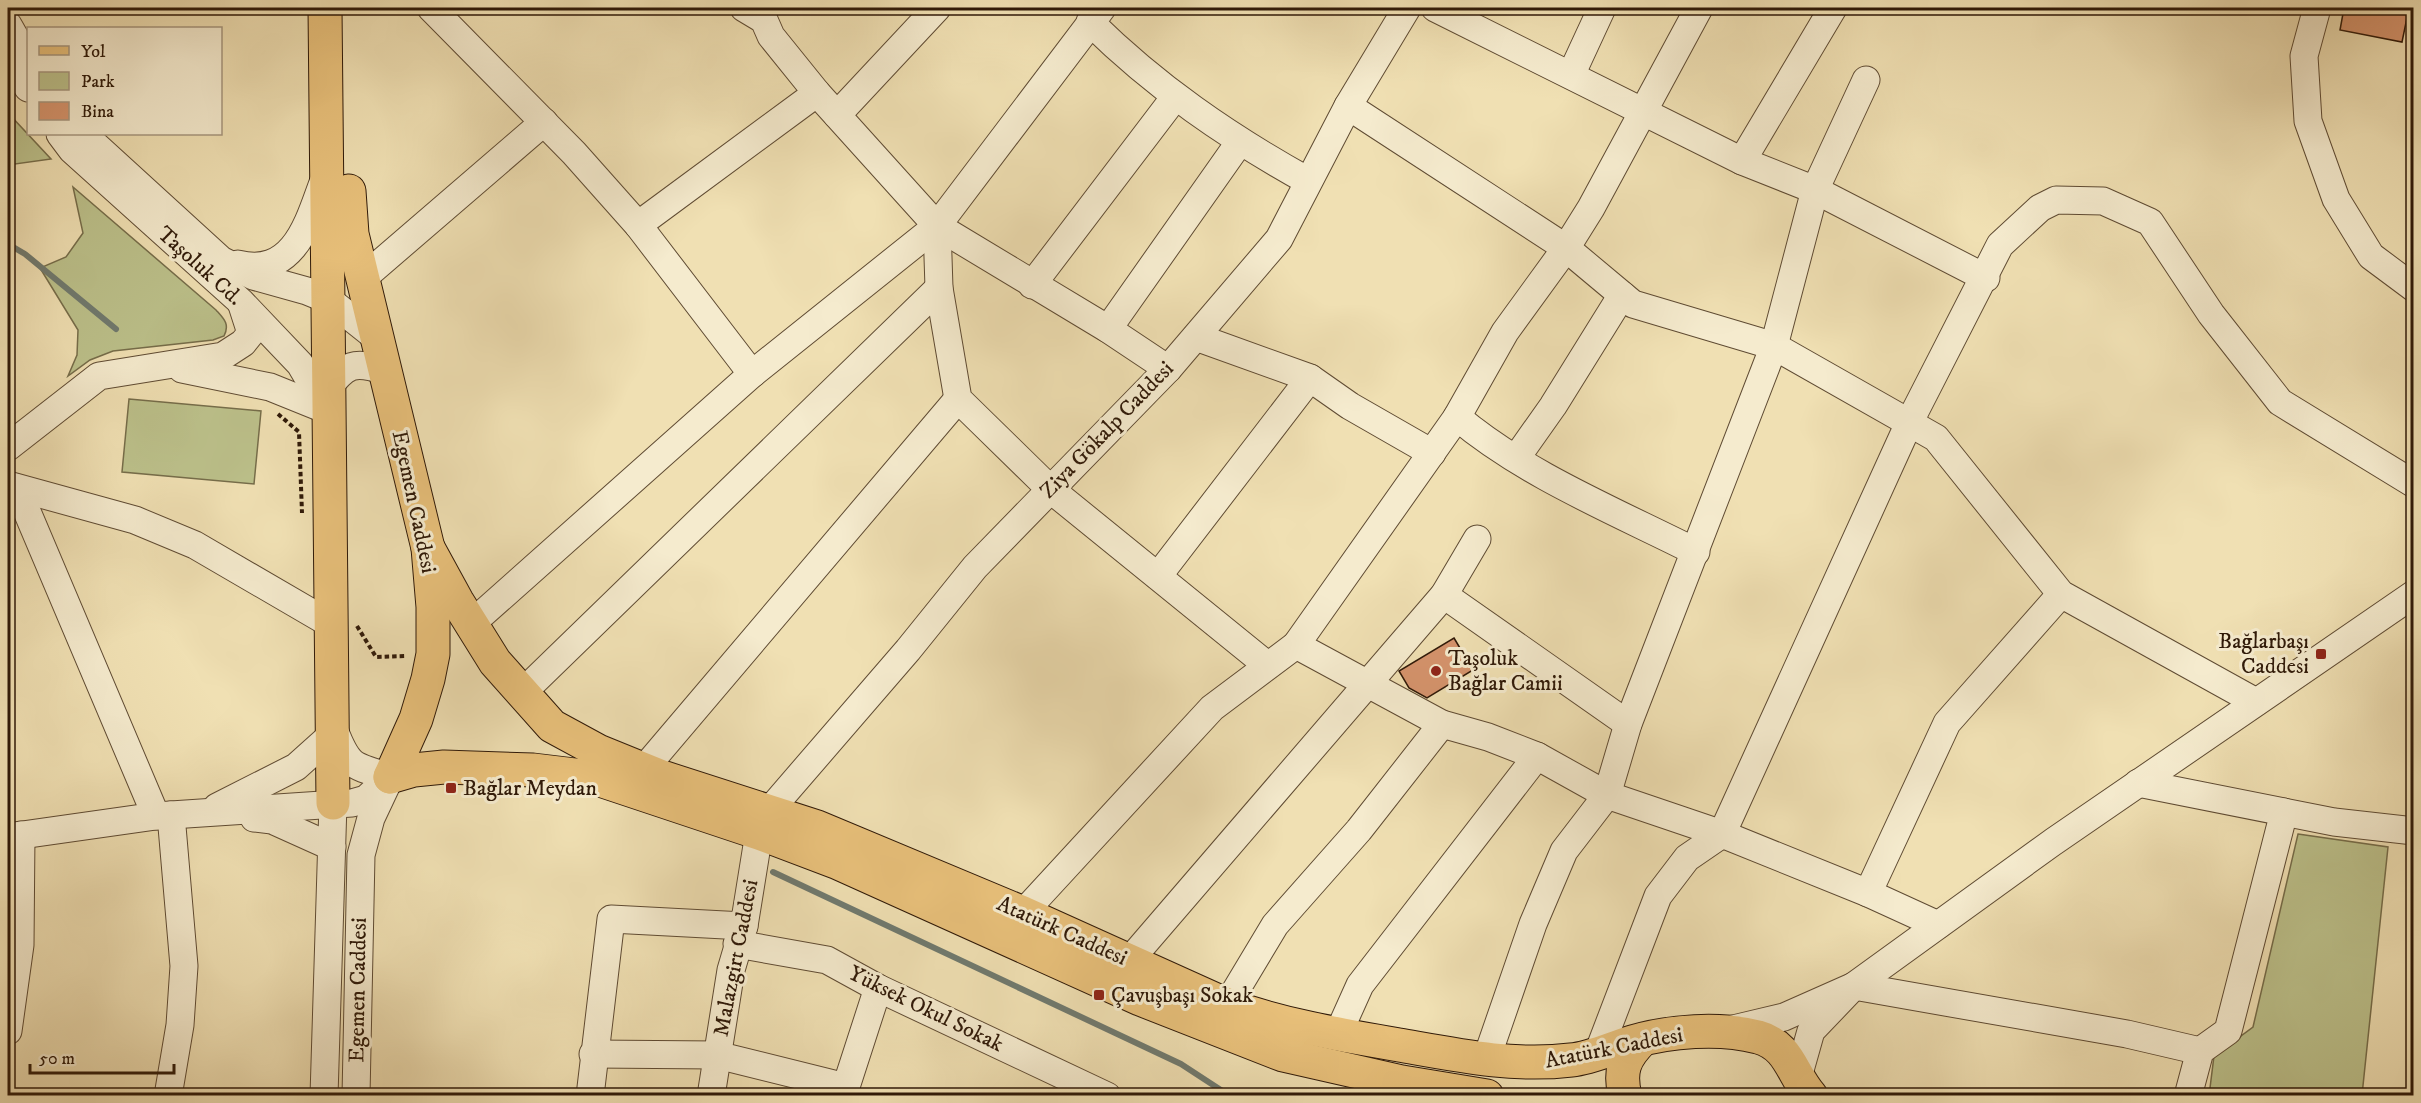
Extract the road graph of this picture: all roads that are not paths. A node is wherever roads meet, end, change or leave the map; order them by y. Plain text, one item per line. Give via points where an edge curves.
1 (325, 8) edge
2 (348, 8) edge
3 (431, 8) edge
4 (937, 8) edge
5 (1407, 8) edge
6 (1435, 8) edge
7 (1602, 8) edge
8 (1699, 8) edge
9 (1833, 8) edge
10 (2317, 8) edge
11 (762, 12) edge
12 (1096, 15) edge
13 (8, 25) edge
14 (8, 57) edge
15 (27, 58) edge
16 (1570, 75) junction
17 (1866, 80) dead end
18 (27, 86) edge
19 (817, 93) junction
20 (1175, 97) junction
21 (1348, 106) junction
22 (1642, 110) junction
23 (837, 115) junction
24 (544, 122) junction
25 (61, 135) edge
26 (84, 135) edge
27 (1239, 143) junction
28 (1742, 161) junction
29 (328, 167) junction
30 (1308, 182) junction
31 (1815, 190) junction
32 (638, 225) junction
33 (937, 226) junction
34 (1566, 248) junction
35 (221, 260) junction
36 (363, 278) junction
37 (1986, 278) junction
38 (1032, 285) junction
39 (939, 288) junction
40 (2414, 288) edge
41 (1622, 295) junction
42 (329, 300) junction
43 (241, 302) junction
44 (1108, 329) junction
45 (1196, 337) junction
46 (1774, 346) junction
47 (381, 355) junction
48 (169, 366) junction
49 (1168, 369) junction
50 (752, 374) junction
51 (1310, 378) junction
52 (327, 399) junction
53 (958, 399) junction
54 (1457, 417) junction
55 (1909, 423) junction
56 (8, 447) edge
57 (1432, 453) junction
58 (1516, 457) junction
59 (2414, 484) edge
60 (12, 487) edge
61 (1050, 489) junction
62 (1476, 539) dead end
63 (428, 548) junction
64 (1696, 552) junction
65 (1158, 576) junction
66 (2061, 594) junction
67 (2414, 594) edge
68 (1444, 596) junction
69 (342, 622) junction
70 (471, 624) junction
71 (1296, 645) junction
72 (1267, 665) junction
73 (1366, 685) junction
74 (522, 693) junction
75 (2256, 702) junction
76 (1442, 723) junction
77 (1628, 724) junction
78 (335, 732) junction
79 (1537, 756) junction
80 (644, 769) junction
81 (390, 777) junction
82 (2138, 783) junction
83 (1607, 795) junction
84 (333, 804) junction
85 (206, 812) junction
86 (2284, 812) junction
87 (163, 815) junction
88 (764, 822) junction
89 (2414, 831) edge
90 (1722, 834) junction
91 (14, 836) edge
92 (332, 848) junction
93 (1868, 893) junction
94 (1023, 913) junction
95 (1938, 925) junction
96 (741, 935) junction
97 (1130, 961) junction
98 (1854, 986) junction
99 (878, 988) junction
100 (1227, 1005) junction
101 (8, 1031) edge
102 (1724, 1031) junction
103 (1338, 1034) junction
104 (1642, 1040) junction
105 (2200, 1050) junction
106 (1598, 1053) junction
107 (593, 1054) junction
108 (717, 1055) junction
109 (1486, 1060) junction
110 (1800, 1089) edge
111 (845, 1091) edge
112 (168, 1095) edge
113 (324, 1095) edge
114 (356, 1095) edge
115 (590, 1095) edge
116 (711, 1095) edge
117 (1104, 1095) edge
118 (1487, 1095) edge
119 (1625, 1095) edge
120 (2188, 1095) edge

1 - 29 main road, Egemen Caddesi
2 - 36 main road, Egemen Caddesi via 349,212
3 - 24 street
4 - 23 street
5 - 21 street, Ziya Gökalp Caddesi
6 - 16 street
7 - 16 street
8 - 22 street
9 - 28 street
10 - 40 street via 2304,56 2308,121 2336,199 2371,256
11 - 19 street via 771,36
12 - 20 street via 1131,62
12 - 33 street
13 - 15 street
14 - 18 street
16 - 22 street
17 - 31 street
19 - 23 street
19 - 32 street
20 - 27 street
20 - 38 street
21 - 30 street, Ziya Gökalp Caddesi
21 - 34 street
22 - 28 street
22 - 34 street
23 - 33 street
24 - 32 street
24 - 36 street
25 - 43 street, Taşoluk Cd. via 72,150
26 - 35 street, Taşoluk Cd.
27 - 30 street
27 - 44 street
28 - 31 street
29 - 35 street via 305,230 290,254 268,264 244,266
29 - 42 main road, Egemen Caddesi
30 - 45 street, Ziya Gökalp Caddesi via 1279,239
31 - 37 street
31 - 46 street
32 - 50 street
33 - 38 street
33 - 39 street
33 - 50 street
34 - 41 street
34 - 54 street via 1504,332
35 - 42 street, Taşoluk Cd. via 253,276
36 - 47 main road, Egemen Caddesi
37 - 55 street
37 - 59 street via 2000,245 2040,208 2056,200 2103,201 2150,222 2211,314 2280,402
38 - 44 street
39 - 53 street
39 - 74 street
41 - 46 street via 1633,304
41 - 58 street
42 - 47 street, Taşoluk Cd.
42 - 52 main road, Egemen Caddesi
43 - 48 street via 251,333 243,343 223,356
43 - 52 street, Taşoluk Cd. via 300,364
44 - 49 street
45 - 49 street, Ziya Gökalp Caddesi
45 - 51 street
46 - 55 street
46 - 64 street
47 - 52 street via 338,374
47 - 63 main road, Egemen Caddesi
48 - 52 street
48 - 56 street via 99,376
49 - 61 street, Ziya Gökalp Caddesi
50 - 70 street
51 - 57 street
51 - 65 street
52 - 69 main road, Egemen Caddesi
53 - 61 street
53 - 80 street
54 - 57 street
54 - 58 street via 1479,436
55 - 66 street via 1936,438
55 - 90 street
57 - 71 street
58 - 64 street via 1539,474
60 - 69 street via 135,520 185,541
60 - 87 street
61 - 65 street
61 - 88 street, Ziya Gökalp Caddesi via 975,567
62 - 68 street
63 - 70 main road, Atatürk Caddesi
63 - 81 main road, Egemen Caddesi via 434,607 433,654 416,719
64 - 77 street
65 - 72 street
66 - 75 street
66 - 93 street via 1947,723
67 - 75 street
68 - 73 street
68 - 77 street
69 - 78 main road, Egemen Caddesi
70 - 74 main road, Atatürk Caddesi via 495,662
71 - 72 street
71 - 73 street
72 - 94 street via 1212,708
73 - 76 street
73 - 97 street
74 - 80 main road, Atatürk Caddesi via 552,726 598,752
75 - 82 street
76 - 79 street
76 - 100 street via 1359,830 1275,925
77 - 83 street
78 - 81 street via 344,758
78 - 84 main road, Egemen Caddesi
78 - 85 street via 296,767
79 - 83 street
79 - 103 street via 1360,985
80 - 88 main road, Atatürk Caddesi
81 - 84 street via 366,799
81 - 88 main road, Atatürk Caddesi via 444,767 533,770 591,777
81 - 114 street, Egemen Caddesi via 371,818 361,855
82 - 86 street
82 - 95 street
83 - 90 street
83 - 109 street via 1564,851 1533,924
84 - 85 street
84 - 92 street, Egemen Caddesi
85 - 87 street
85 - 92 street via 272,820
86 - 89 street
86 - 105 street via 2228,1031
87 - 91 street
87 - 112 street via 184,966 180,1025
88 - 94 main road, Atatürk Caddesi via 818,827
88 - 96 street, Malazgirt Caddesi
88 - 118 main road, Atatürk Caddesi via 836,862 1140,999 1283,1055 1402,1082
90 - 93 street
90 - 106 street via 1687,858 1659,896
91 - 101 street via 20,945
92 - 113 street, Egemen Caddesi
93 - 95 street
94 - 97 main road, Atatürk Caddesi
95 - 98 street
96 - 99 street, Yüksek Okul Sokak via 827,960
96 - 107 street, Yüksek Okul Sokak via 610,919
96 - 108 street, Malazgirt Caddesi
97 - 100 main road, Atatürk Caddesi
98 - 102 street via 1784,1017
98 - 105 street
98 - 110 street via 1811,1031
99 - 111 street
99 - 117 street, Yüksek Okul Sokak
100 - 103 main road, Atatürk Caddesi via 1261,1017
102 - 104 main road, Atatürk Caddesi
102 - 110 main road, Atatürk Caddesi via 1780,1047
103 - 109 main road, Atatürk Caddesi
104 - 106 main road, Atatürk Caddesi
104 - 119 main road via 1627,1055 1622,1068
105 - 120 street
106 - 109 main road, Atatürk Caddesi via 1574,1060 1530,1063
107 - 108 street
107 - 115 street
108 - 111 street
108 - 116 street, Malazgirt Caddesi

